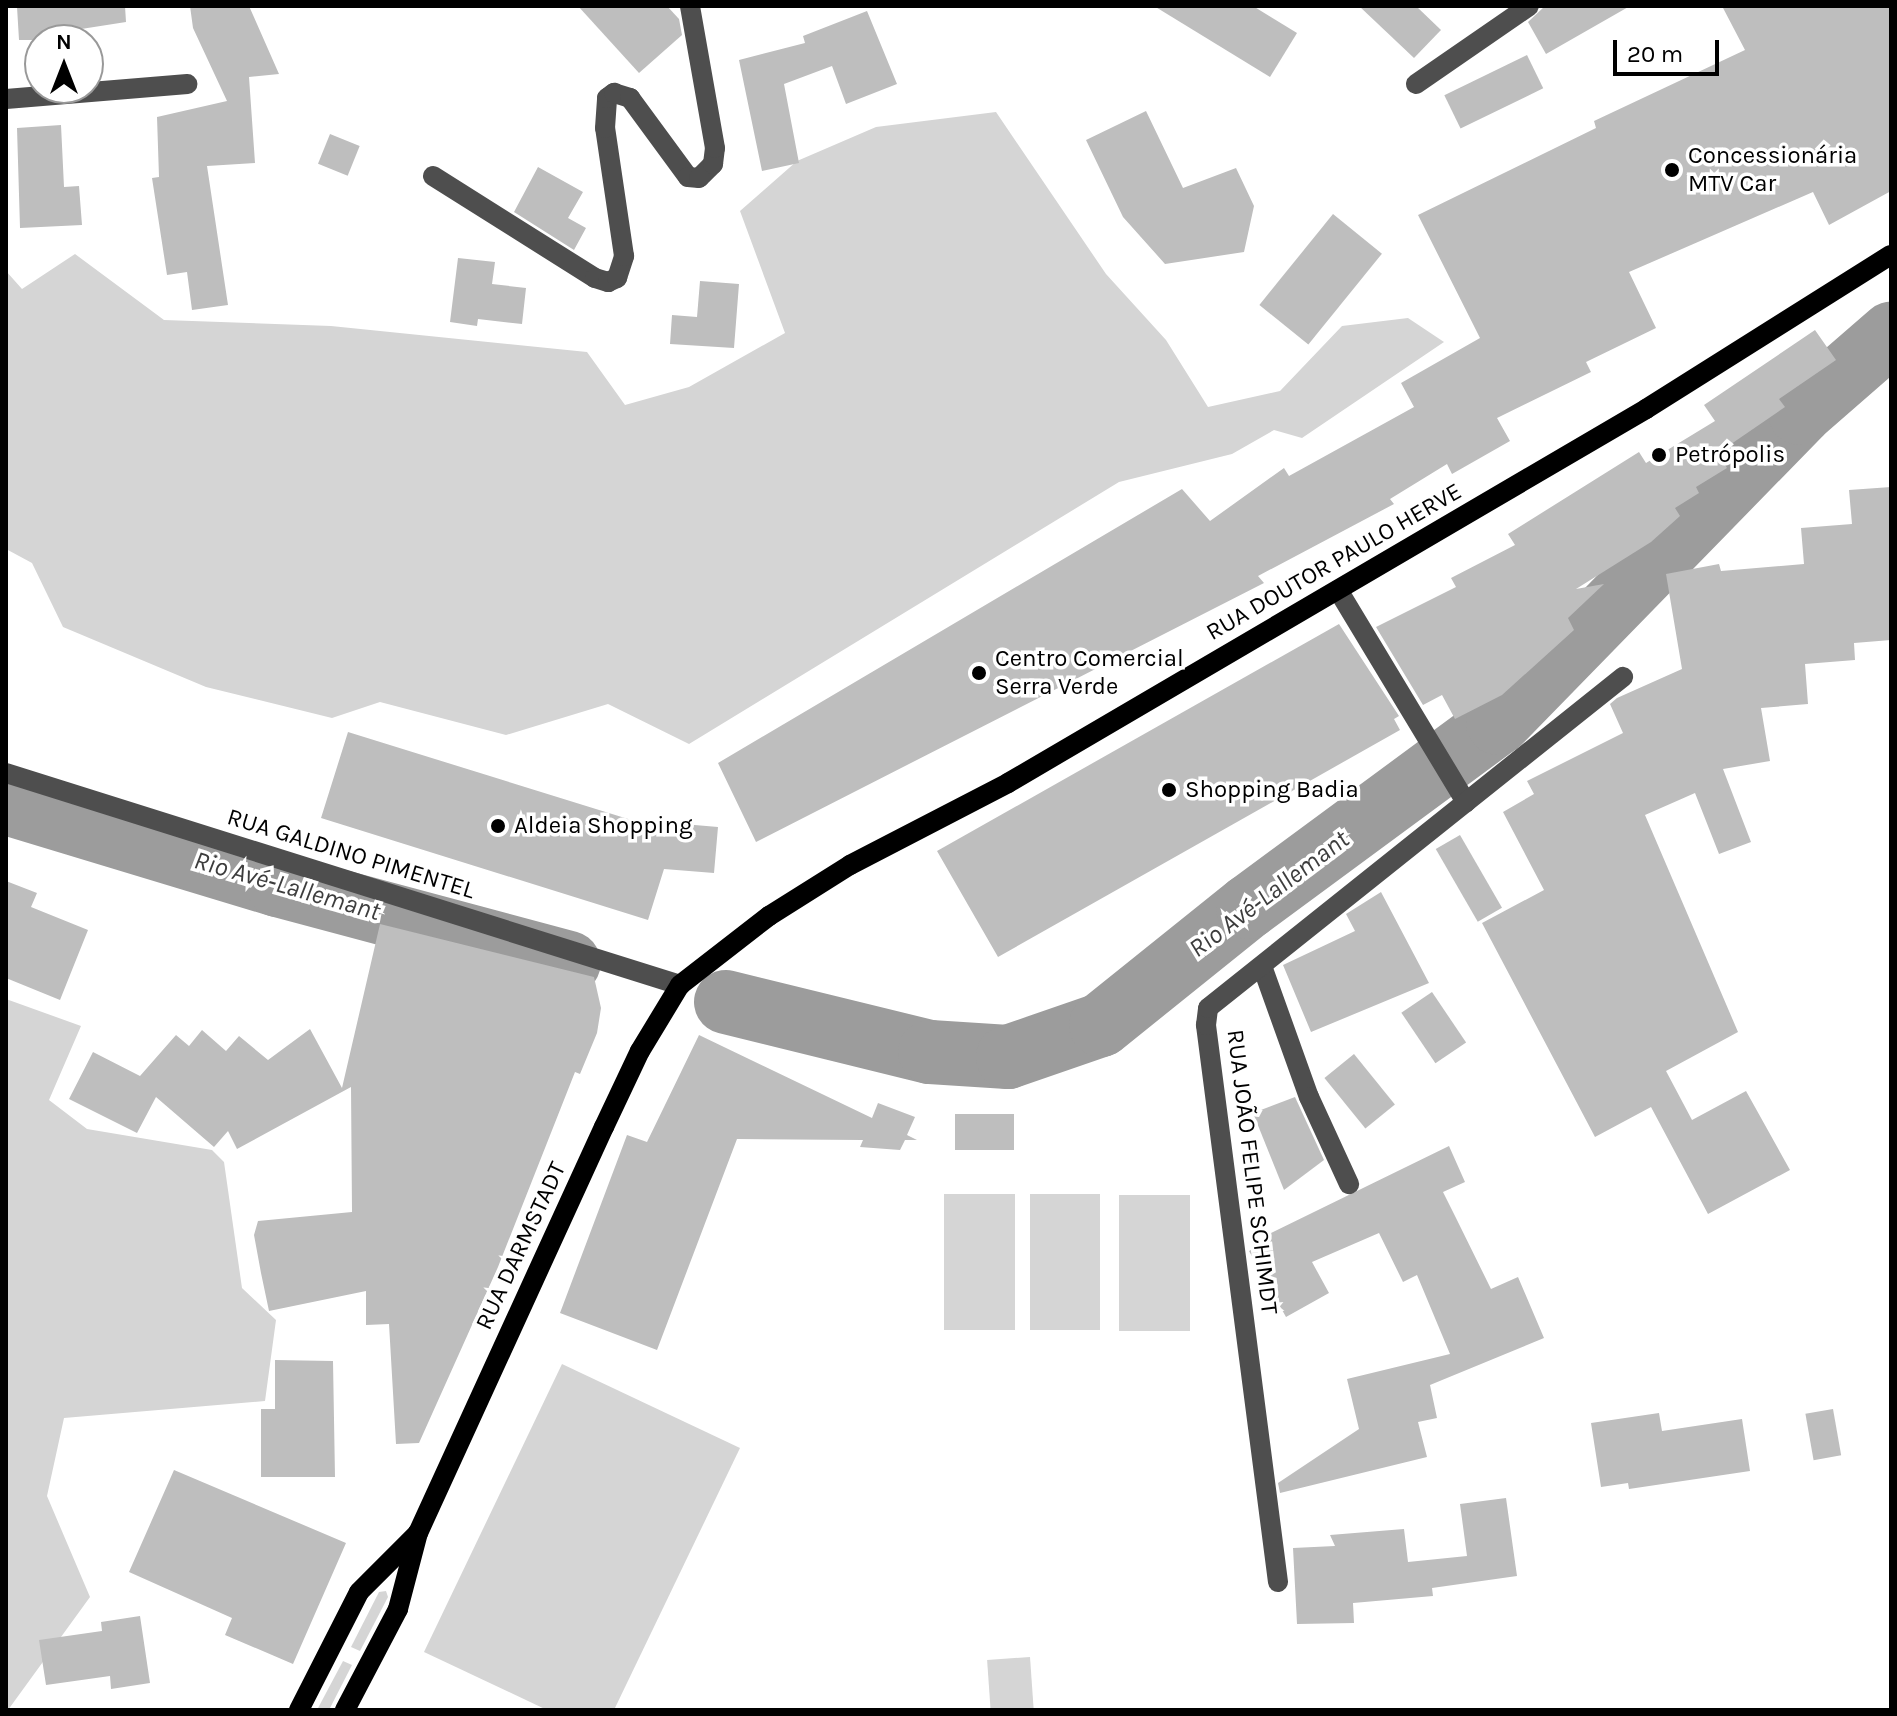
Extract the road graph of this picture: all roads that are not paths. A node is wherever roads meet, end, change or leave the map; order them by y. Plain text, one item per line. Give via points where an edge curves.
1 (690, 6) edge
2 (1529, 6) edge
3 (187, 84) dead end
4 (1416, 84) dead end
5 (6, 99) edge
6 (433, 176) dead end
7 (1891, 255) edge
8 (1338, 590) junction
9 (1623, 677) dead end
10 (6, 773) edge
11 (1466, 802) junction
12 (1262, 966) junction
13 (680, 985) junction
14 (1349, 1184) dead end
15 (418, 1533) junction
16 (1278, 1582) dead end
17 (299, 1710) edge
18 (345, 1710) edge

1 - 6 street via 715,148 713,164 699,178 688,177 630,98 614,93 607,98 605,128 624,256 617,278 595,278
2 - 4 street
3 - 5 street
7 - 8 main road, RUA DOUTOR PAULO HERVE via 1646,409
8 - 11 street
8 - 13 main road, RUA DOUTOR PAULO HERVE via 1008,783 850,865 769,916
9 - 11 street, RUA JOÃO FELIPE SCHIMDT
10 - 13 street, RUA GALDINO PIMENTEL
11 - 12 street, RUA JOÃO FELIPE SCHIMDT
12 - 14 street via 1309,1097
12 - 16 street, RUA JOÃO FELIPE SCHIMDT via 1208,1008 1206,1025
13 - 15 main road, RUA DARMSTADT via 640,1051
15 - 17 main road, RUA DARMSTADT via 359,1592
15 - 18 main road, RUA DARMSTADT via 398,1609

